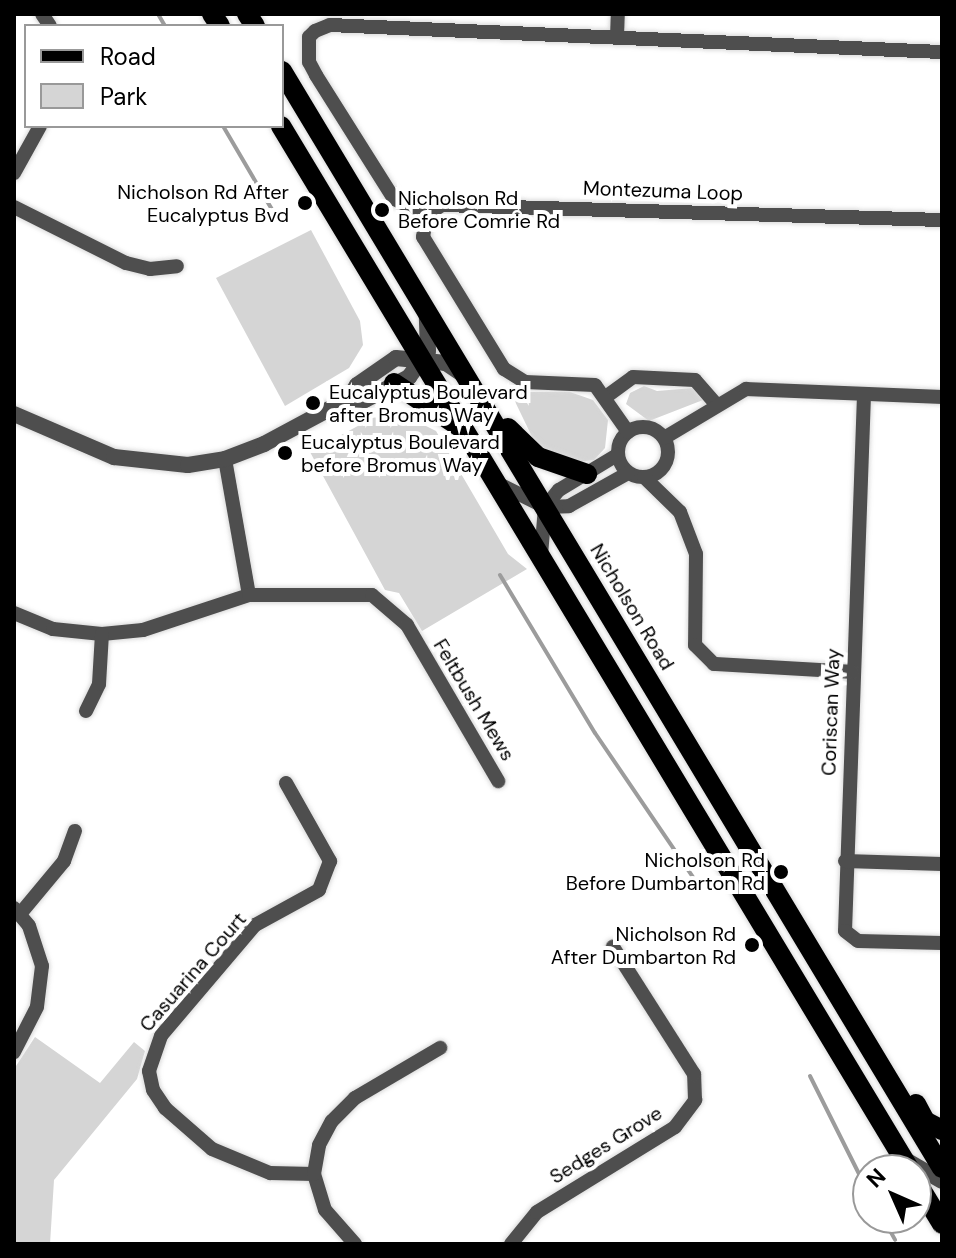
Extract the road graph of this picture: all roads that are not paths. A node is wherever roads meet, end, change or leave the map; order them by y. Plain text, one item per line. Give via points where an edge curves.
1 (618, 14) edge
2 (617, 37) junction
3 (942, 52) edge
4 (284, 74) edge
5 (39, 128) edge
6 (282, 128) edge
7 (14, 173) edge
8 (14, 207) edge
9 (427, 215) junction
10 (942, 220) edge
11 (177, 266) dead end
12 (425, 306) junction
13 (423, 358) junction
14 (394, 383) junction
15 (472, 384) junction
16 (864, 395) junction
17 (607, 396) junction
18 (942, 397) edge
19 (348, 399) junction
20 (716, 404) junction
21 (14, 414) edge
22 (466, 432) junction
23 (628, 432) junction
24 (664, 438) junction
25 (617, 455) junction
26 (225, 459) junction
27 (663, 467) junction
28 (628, 473) junction
29 (587, 474) junction
30 (644, 477) junction
31 (496, 483) junction
32 (670, 497) junction
33 (545, 507) junction
34 (542, 559) junction
35 (249, 595) junction
36 (14, 613) edge
37 (102, 634) junction
38 (852, 672) junction
39 (86, 711) dead end
40 (498, 781) dead end
41 (286, 783) dead end
42 (75, 831) dead end
43 (845, 861) junction
44 (942, 864) edge
45 (17, 911) edge
46 (942, 943) edge
47 (613, 947) dead end
48 (835, 987) junction
49 (440, 1048) dead end
50 (14, 1052) edge
51 (942, 1130) edge
52 (900, 1154) edge
53 (942, 1168) edge
54 (314, 1174) junction
55 (355, 1244) edge
56 (511, 1244) edge

1 - 2 street
2 - 3 street
2 - 9 street via 330,25 315,31 309,37 309,62 316,75 394,199
4 - 12 main road, Nicholson Road
5 - 7 street
6 - 13 main road
8 - 11 street via 126,263 150,269
9 - 10 street, Montezuma Loop via 442,205
9 - 17 street via 423,237 504,369 525,382 579,380
12 - 13 street via 430,334
12 - 15 main road, Nicholson Road
13 - 14 street via 409,377
13 - 15 street via 446,363
13 - 19 street via 396,358 357,385
13 - 22 main road
14 - 19 street via 365,400
14 - 22 main road
15 - 29 main road via 497,408 513,436 538,457
15 - 33 main road, Nicholson Road
16 - 18 street
16 - 20 street via 746,389
16 - 38 street, Coriscan Way
17 - 20 street via 633,377 695,380
17 - 23 street
19 - 26 street
20 - 24 street
21 - 26 street via 114,457 188,465
22 - 31 main road
23 - 24 street via 650,428
23 - 25 street
24 - 27 street via 668,450
25 - 28 street
25 - 29 street
26 - 35 street
27 - 30 street
27 - 32 street
28 - 30 street
28 - 33 street via 569,506
29 - 33 street via 559,490
30 - 32 street
31 - 33 street
31 - 34 main road
32 - 38 street via 696,554 695,645 714,664
33 - 34 street
33 - 48 main road, Nicholson Road
34 - 52 main road
35 - 37 street, Feltbush Mews via 143,630
35 - 40 street, Feltbush Mews via 359,592 387,603 407,625
36 - 37 street, Feltbush Mews via 53,629
37 - 39 street via 99,684
38 - 43 street, Coriscan Way
41 - 54 street, Casuarina Court via 330,861 319,890 255,925 161,1036 149,1071 165,1108 212,1149 270,1173
42 - 45 street via 64,861
43 - 44 street
43 - 46 street, Coriscan Way via 845,931 858,941
45 - 50 street via 35,939 42,979 32,1021
47 - 56 street, Sedges Grove via 694,1074 695,1100 675,1127 537,1212
48 - 51 main road via 867,1017 925,1121
48 - 53 main road, Nicholson Road
49 - 54 street via 355,1098 332,1121 319,1145
54 - 55 street via 325,1210

